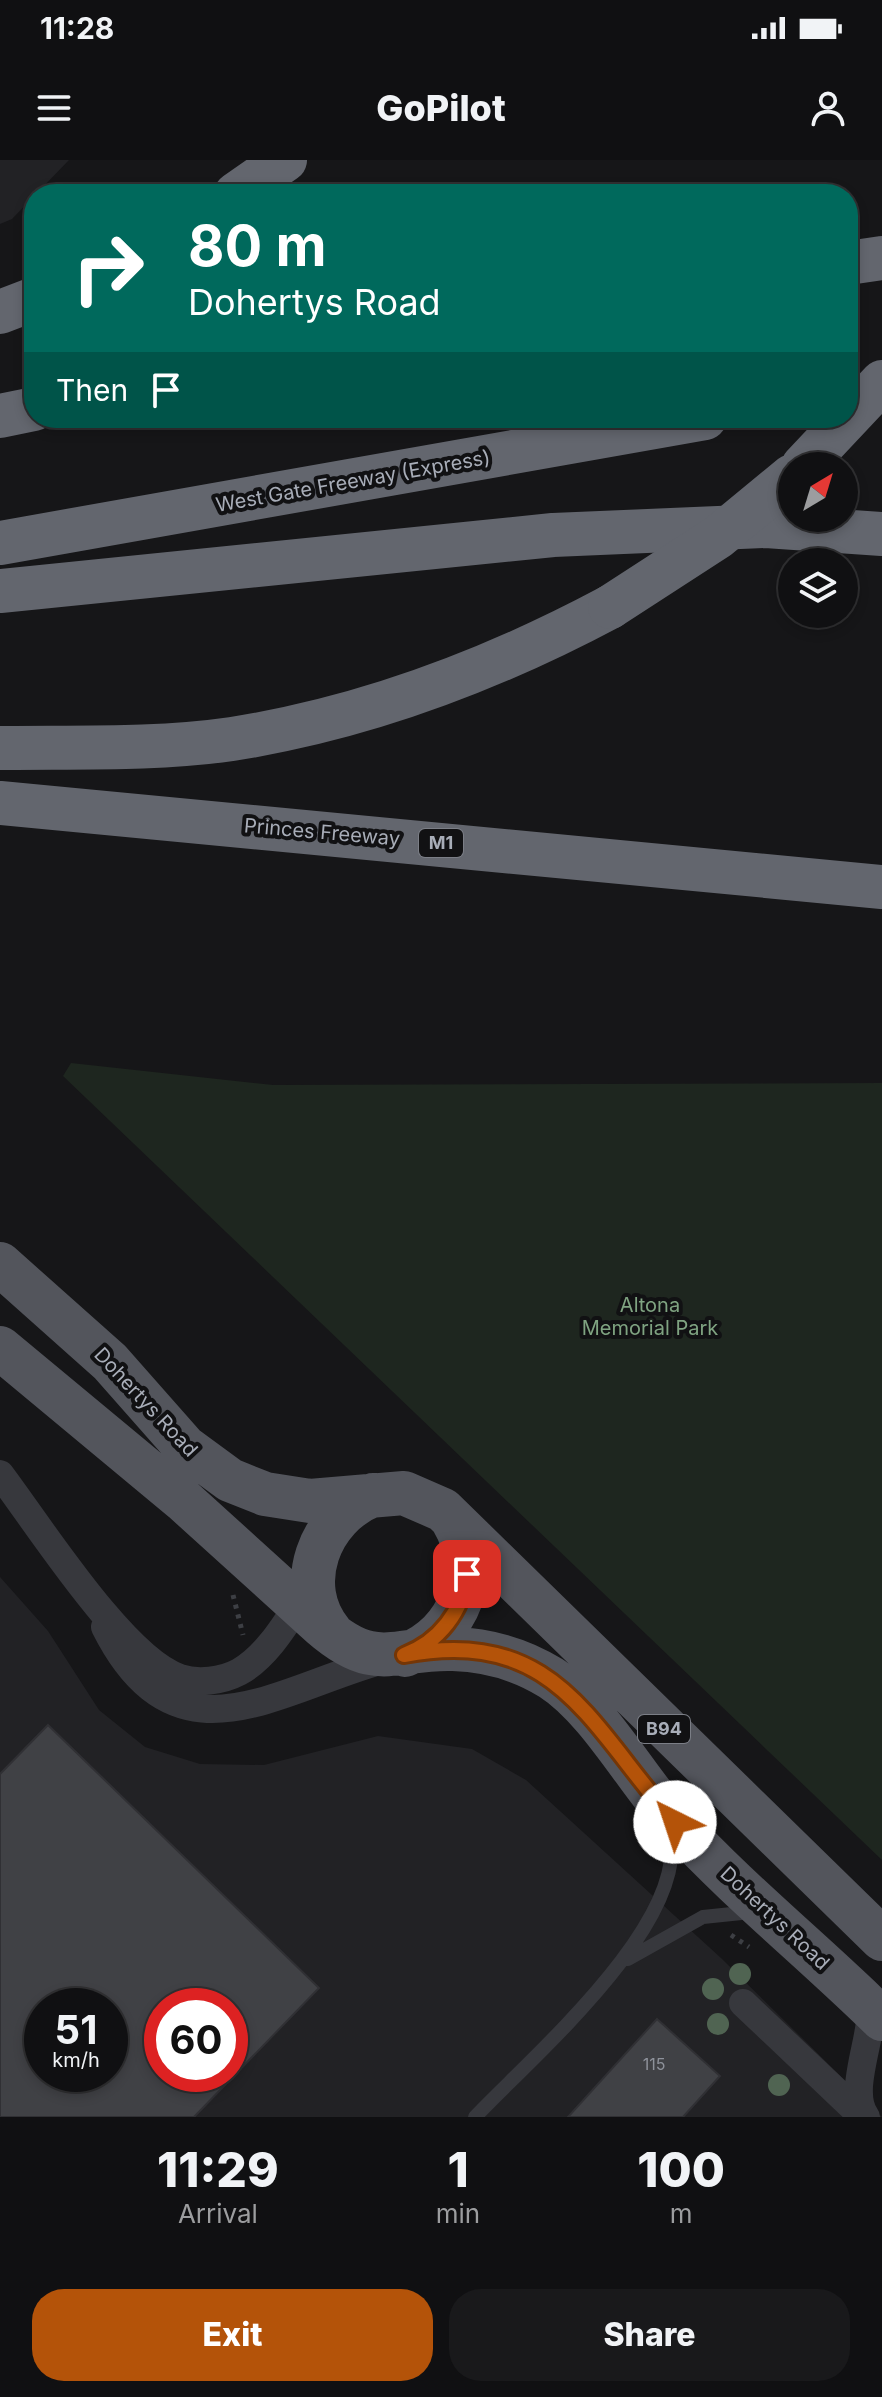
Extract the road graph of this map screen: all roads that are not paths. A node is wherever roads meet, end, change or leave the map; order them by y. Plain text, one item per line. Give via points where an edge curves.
1 (285, 160) edge
2 (250, 184) edge
3 (882, 258) edge
4 (858, 262) edge
5 (882, 275) edge
6 (858, 277) edge
7 (24, 303) edge
8 (0, 312) edge
9 (882, 382) edge
10 (882, 393) edge
11 (858, 395) edge
12 (858, 408) edge
13 (24, 411) edge
14 (0, 416) edge
15 (649, 428) edge
16 (839, 428) edge
17 (816, 452) edge
18 (778, 488) edge
19 (882, 534) edge
20 (0, 543) edge
21 (0, 591) edge
22 (0, 748) edge
23 (0, 803) edge
24 (882, 887) edge
25 (0, 1264) edge
26 (0, 1348) edge
27 (0, 1474) edge
28 (375, 1494) junction
29 (450, 1516) junction
30 (306, 1594) junction
31 (90, 1598) junction
32 (401, 1655) junction
33 (656, 1800) junction
34 (769, 1938) junction
35 (882, 1939) edge
36 (624, 1961) junction
37 (743, 2003) dead end
38 (876, 2013) edge
39 (475, 2117) edge
40 (864, 2117) edge

1 - 2 highway
3 - 4 highway
5 - 6 highway
7 - 8 highway
9 - 12 highway, bridge
10 - 11 highway
13 - 14 highway
15 - 20 highway, West Gate Freeway (Express)
16 - 17 highway, bridge
18 - 22 highway, bridge via 718,537 610,607 530,650 441,686 321,722 229,739
19 - 21 highway via 766,526 553,535
23 - 24 highway, Princes Freeway / M1
25 - 28 main road, Dohertys Road / B94 via 110,1362 185,1447 230,1480 265,1494 310,1501
26 - 30 main road, Dohertys Road / B94
27 - 31 street
28 - 29 main road, Dohertys Road / B94 via 411,1495
28 - 30 main road via 353,1506 328,1531
29 - 32 main road via 466,1560 462,1601 440,1632
29 - 35 main road, Dohertys Road / B94
30 - 31 street via 259,1656 240,1671 194,1680 150,1659
30 - 32 main road, Dohertys Road / B94 via 339,1640 369,1654
31 - 32 street via 140,1681 166,1700 203,1709 254,1705 335,1673
32 - 33 main road, Dohertys Road / B94 via 454,1649 492,1654 553,1679 588,1712
33 - 34 main road, Dohertys Road / B94
33 - 36 lane via 670,1834 672,1867 664,1892
34 - 36 lane via 752,1912 709,1915
34 - 38 main road, Dohertys Road / B94
36 - 39 lane
37 - 40 street
38 - 40 street via 857,2092

